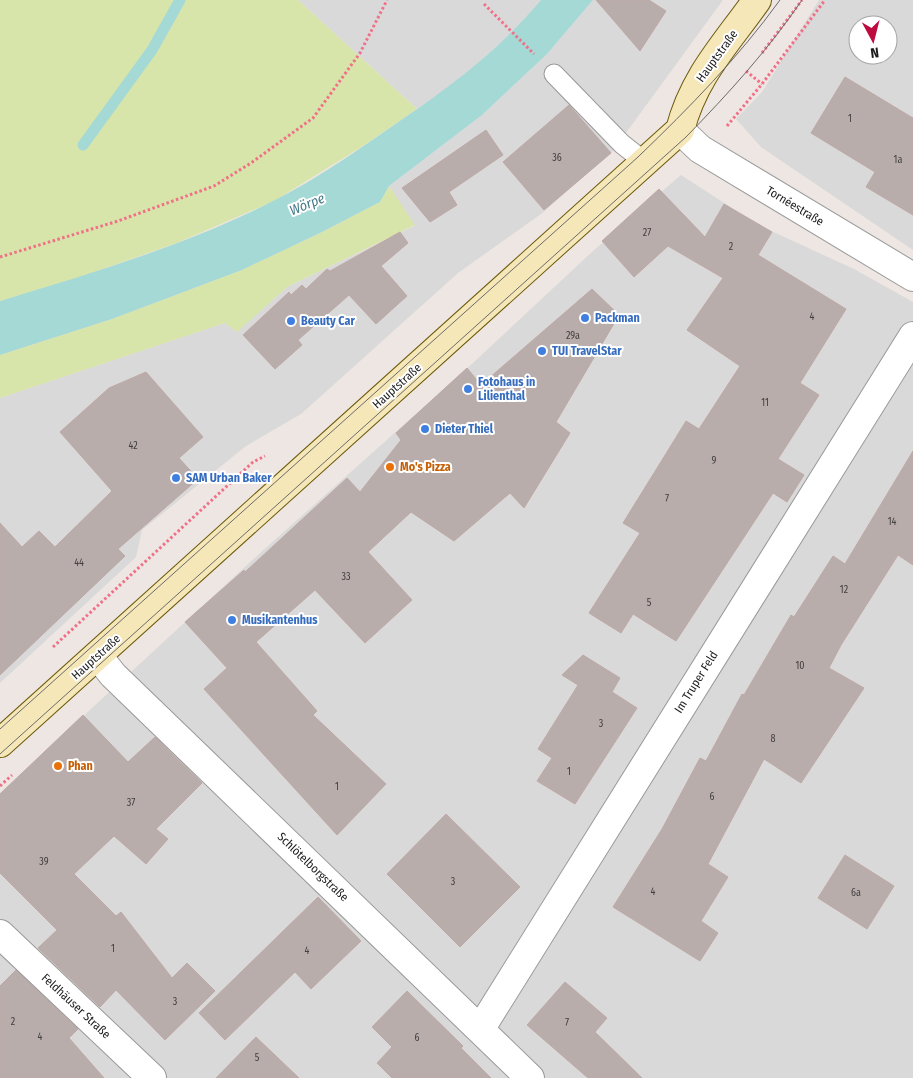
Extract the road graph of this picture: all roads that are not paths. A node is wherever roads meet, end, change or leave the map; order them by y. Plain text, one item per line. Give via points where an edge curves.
1 (757, 0) edge
2 (554, 74) road end
3 (690, 140) junction
4 (646, 163) junction
5 (913, 277) edge
6 (913, 336) edge
7 (98, 656) junction
8 (0, 743) edge
9 (0, 934) edge
10 (480, 1028) junction
11 (152, 1078) edge
12 (530, 1078) edge

1 - 3 street, Hauptstraße via 699,80 689,100
2 - 4 lane via 622,144
3 - 4 street, Hauptstraße
3 - 5 street, Tornéestraße
4 - 7 street, Hauptstraße
6 - 10 street, Im Truper Feld
7 - 8 street, Hauptstraße
7 - 10 street, Schlötelborgstraße via 114,676
9 - 11 street, Feldhäuser Straße
10 - 12 street, Schlötelborgstraße

